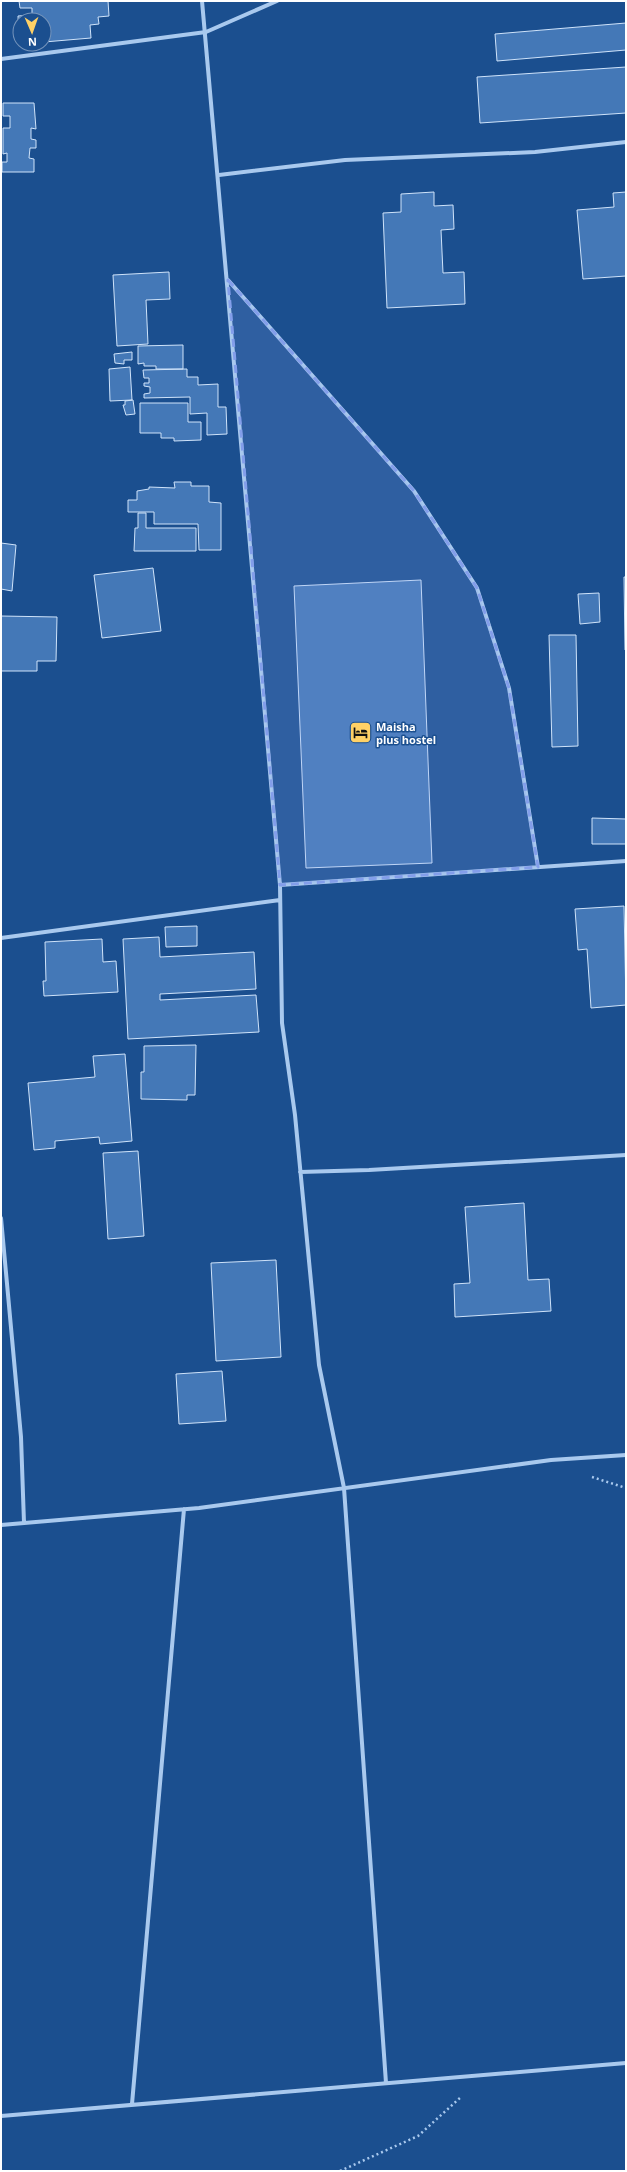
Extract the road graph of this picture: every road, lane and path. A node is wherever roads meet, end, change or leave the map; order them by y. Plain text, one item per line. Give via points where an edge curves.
1 (202, 1) edge
2 (277, 1) edge
3 (206, 32) junction
4 (1, 60) edge
5 (626, 142) edge
6 (219, 175) junction
7 (228, 280) junction
8 (626, 861) edge
9 (538, 867) junction
10 (280, 885) junction
11 (280, 900) junction
12 (1, 938) edge
13 (626, 1155) edge
14 (300, 1172) junction
15 (1, 1218) edge
16 (626, 1455) edge
17 (344, 1488) junction
18 (184, 1509) junction
19 (24, 1523) junction
20 (1, 1525) edge
21 (626, 2062) edge
22 (485, 2074) junction
23 (386, 2083) junction
24 (132, 2104) junction
25 (1, 2116) edge
26 (340, 2171) edge

1 - 3 street
2 - 3 street
3 - 4 street
3 - 6 street
5 - 6 street via 535,152 345,160
6 - 7 street
7 - 9 street via 414,491 477,588 509,688
7 - 10 street
8 - 9 street
9 - 10 street
10 - 11 street
11 - 12 street
11 - 14 street via 282,1023
13 - 14 street
14 - 17 street via 318,1365
15 - 19 street via 21,1436
16 - 17 street via 551,1460
17 - 18 street
17 - 23 street
18 - 19 street
18 - 24 street
19 - 20 street
21 - 22 street
22 - 23 street
22 - 26 path via 418,2136
23 - 24 street
24 - 25 street

